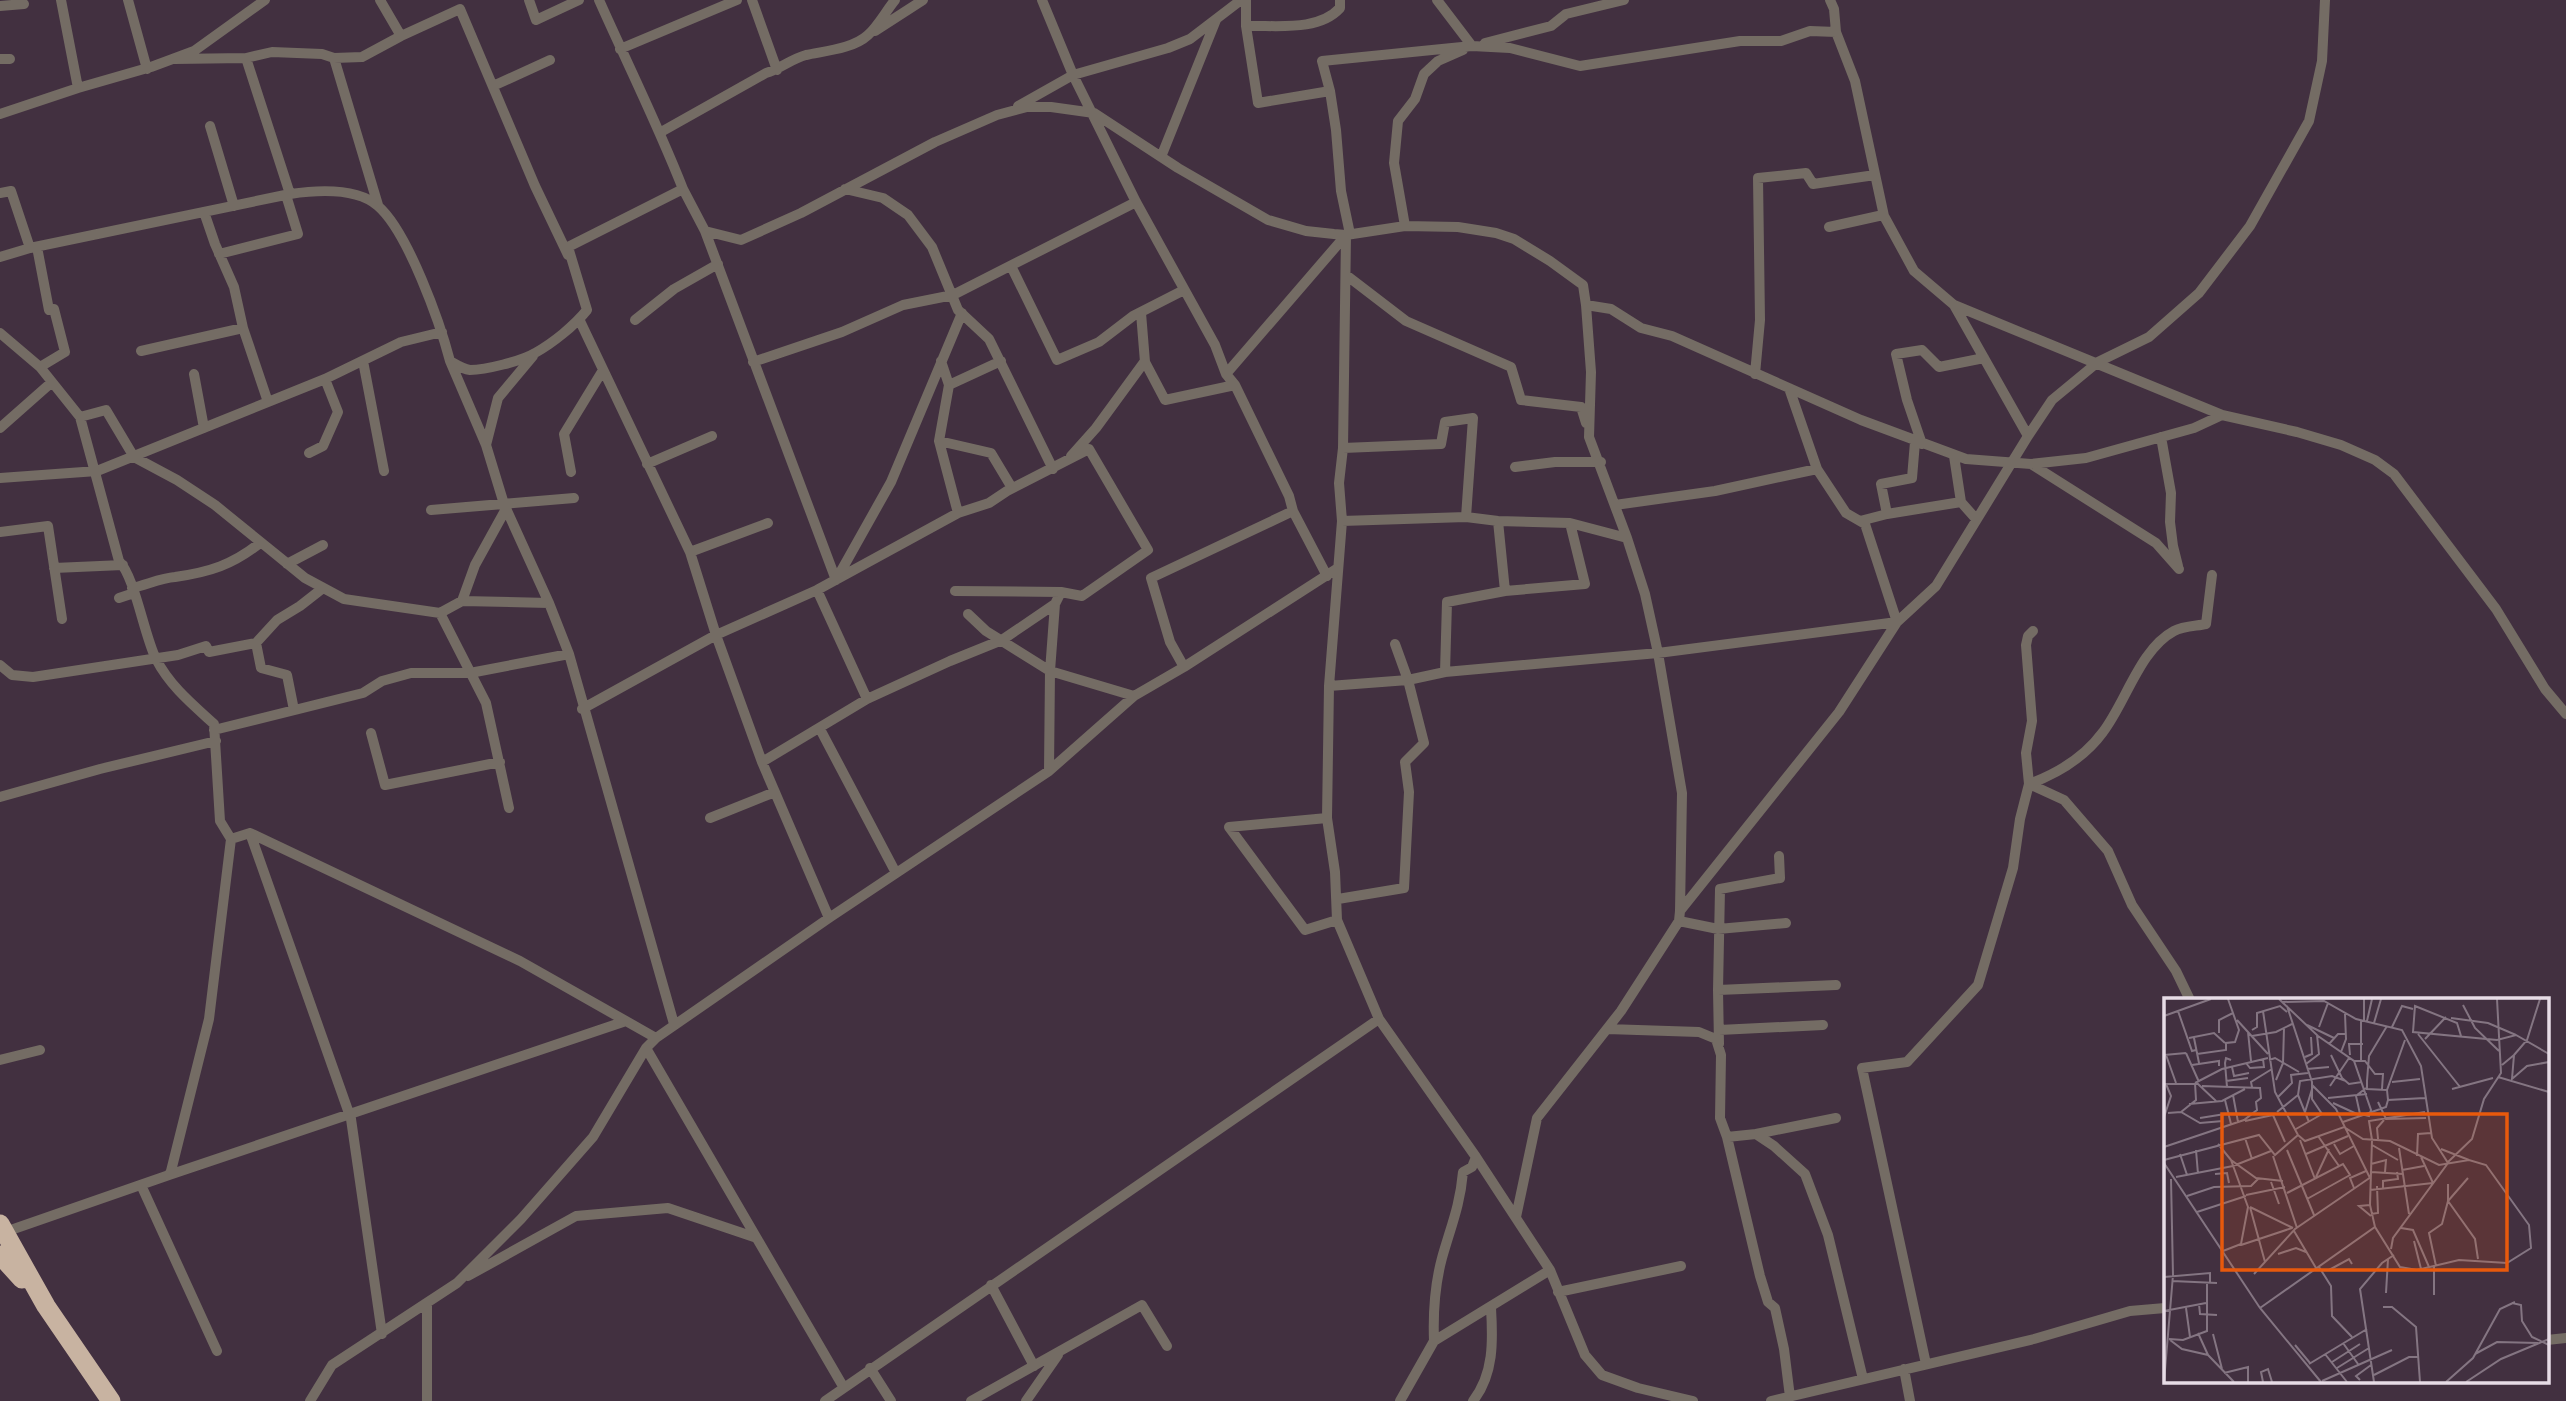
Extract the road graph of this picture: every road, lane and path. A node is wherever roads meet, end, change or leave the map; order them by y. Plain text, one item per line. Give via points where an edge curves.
1 (61, 0) edge
2 (128, 0) edge
3 (265, 0) edge
4 (380, 0) edge
5 (529, 0) edge
6 (579, 0) edge
7 (599, 0) edge
8 (737, 0) edge
9 (752, 0) edge
10 (895, 0) edge
11 (923, 0) edge
12 (1042, 0) edge
13 (1246, 0) edge
14 (1340, 0) edge
15 (1437, 0) edge
16 (1624, 0) edge
17 (1830, 0) edge
18 (2325, 0) edge
19 (1232, 2) edge
20 (24, 4) dead end
21 (0, 6) edge
22 (1216, 18) junction
23 (1246, 26) junction
24 (1836, 32) junction
25 (401, 36) junction
26 (867, 37) junction
27 (1472, 46) junction
28 (620, 49) junction
29 (246, 58) junction
30 (334, 58) junction
31 (174, 59) junction
32 (550, 60) dead end
33 (147, 69) junction
34 (777, 70) junction
35 (1073, 75) junction
36 (493, 86) junction
37 (78, 88) junction
38 (1330, 91) junction
39 (1013, 110) junction
40 (1094, 113) junction
41 (0, 114) edge
42 (210, 126) dead end
43 (661, 132) junction
44 (1161, 157) junction
45 (1875, 175) junction
46 (684, 189) junction
47 (845, 190) junction
48 (0, 193) edge
49 (288, 195) junction
50 (1136, 202) junction
51 (378, 205) junction
52 (234, 206) junction
53 (204, 212) junction
54 (1883, 215) junction
55 (1405, 226) junction
56 (1829, 227) dead end
57 (705, 231) junction
58 (1348, 234) junction
59 (34, 247) junction
60 (219, 254) junction
61 (0, 257) edge
62 (573, 264) junction
63 (718, 264) junction
64 (1011, 265) junction
65 (1346, 275) junction
66 (1184, 290) junction
67 (953, 295) junction
68 (1587, 304) junction
69 (1954, 304) junction
70 (962, 313) junction
71 (1141, 313) junction
72 (579, 319) junction
73 (635, 320) dead end
74 (243, 328) junction
75 (442, 332) junction
76 (0, 333) edge
77 (141, 351) dead end
78 (534, 354) junction
79 (1984, 358) junction
80 (363, 361) junction
81 (450, 361) junction
82 (941, 361) junction
83 (1001, 361) junction
84 (753, 362) junction
85 (1145, 362) junction
86 (2098, 362) junction
87 (40, 367) junction
88 (603, 370) junction
89 (194, 374) dead end
90 (1226, 374) junction
91 (1755, 374) junction
92 (325, 379) junction
93 (52, 382) junction
94 (949, 385) junction
95 (1234, 385) junction
96 (1789, 388) junction
97 (268, 402) junction
98 (2222, 415) junction
99 (80, 417) junction
100 (0, 428) edge
101 (204, 428) junction
102 (712, 436) dead end
103 (2028, 436) junction
104 (1590, 437) junction
105 (2161, 437) junction
106 (939, 441) junction
107 (1919, 443) junction
108 (486, 445) junction
109 (1343, 448) junction
110 (309, 453) dead end
111 (1954, 456) junction
112 (134, 457) junction
113 (1066, 461) junction
114 (1601, 462) junction
115 (647, 464) junction
116 (2011, 464) junction
117 (2031, 464) junction
118 (1515, 467) dead end
119 (1817, 468) junction
120 (1053, 469) junction
121 (97, 471) junction
122 (384, 471) dead end
123 (571, 472) dead end
124 (0, 478) edge
125 (1012, 488) junction
126 (574, 498) dead end
127 (1961, 502) junction
128 (505, 505) junction
129 (1615, 505) junction
130 (430, 510) dead end
131 (1293, 511) junction
132 (957, 513) junction
133 (1887, 513) junction
134 (1466, 517) junction
135 (1976, 519) junction
136 (1342, 521) junction
137 (1498, 521) junction
138 (1860, 521) junction
139 (768, 523) dead end
140 (1570, 523) junction
141 (0, 532) edge
142 (1628, 538) junction
143 (260, 543) junction
144 (323, 545) dead end
145 (690, 552) junction
146 (123, 565) junction
147 (287, 565) junction
148 (54, 568) junction
149 (1338, 568) junction
150 (2212, 575) dead end
151 (1328, 576) junction
152 (836, 580) junction
153 (323, 588) junction
154 (817, 590) junction
155 (955, 590) dead end
156 (133, 591) junction
157 (1505, 591) junction
158 (1061, 592) junction
159 (119, 598) dead end
160 (462, 601) junction
161 (549, 603) junction
162 (1055, 604) junction
163 (440, 613) junction
164 (968, 614) dead end
165 (62, 619) dead end
166 (1898, 622) junction
167 (2033, 631) dead end
168 (716, 635) junction
169 (1002, 640) junction
170 (256, 643) junction
171 (1395, 644) dead end
172 (1658, 653) junction
173 (569, 654) junction
174 (156, 658) junction
175 (0, 665) edge
176 (1184, 667) junction
177 (1051, 671) junction
178 (1445, 672) junction
179 (470, 673) junction
180 (1408, 680) junction
181 (1329, 687) junction
182 (1134, 696) junction
183 (867, 699) junction
184 (582, 709) junction
185 (294, 710) junction
186 (2566, 713) edge
187 (820, 729) junction
188 (371, 733) dead end
189 (215, 736) junction
190 (500, 762) junction
191 (762, 762) junction
192 (1049, 771) junction
193 (2029, 784) junction
194 (775, 792) junction
195 (0, 797) edge
196 (509, 807) dead end
197 (710, 818) dead end
198 (1328, 818) junction
199 (250, 833) junction
200 (230, 839) junction
201 (1779, 856) dead end
202 (896, 873) junction
203 (1338, 899) junction
204 (1680, 916) junction
205 (829, 918) junction
206 (1337, 920) junction
207 (1786, 923) dead end
208 (1718, 929) junction
209 (1836, 985) dead end
210 (1718, 990) junction
211 (2189, 998) edge
212 (1379, 1019) junction
213 (626, 1021) junction
214 (674, 1024) junction
215 (1823, 1025) dead end
216 (1607, 1029) junction
217 (1719, 1030) junction
218 (656, 1038) junction
219 (1719, 1044) junction
220 (646, 1048) junction
221 (40, 1050) dead end
222 (0, 1060) edge
223 (349, 1114) junction
224 (1836, 1118) dead end
225 (1756, 1134) junction
226 (1727, 1137) junction
227 (1476, 1157) junction
228 (169, 1175) junction
229 (141, 1185) junction
230 (1516, 1217) junction
231 (3, 1228) edge
232 (754, 1237) junction
233 (0, 1255) edge
234 (1681, 1266) dead end
235 (1550, 1270) junction
236 (457, 1283) junction
237 (991, 1285) junction
238 (1559, 1292) junction
239 (427, 1304) junction
240 (46, 1306) junction
241 (1490, 1308) junction
242 (2164, 1308) edge
243 (382, 1334) junction
244 (2566, 1338) edge
245 (1434, 1340) junction
246 (2548, 1340) edge
247 (1167, 1346) dead end
248 (1061, 1350) junction
249 (217, 1351) dead end
250 (1926, 1364) junction
251 (1034, 1366) junction
252 (870, 1367) junction
253 (1904, 1369) junction
254 (1863, 1379) junction
255 (844, 1388) junction
256 (1790, 1397) junction
257 (111, 1401) edge
258 (310, 1401) edge
259 (427, 1401) edge
260 (825, 1401) edge
261 (891, 1401) edge
262 (971, 1401) edge
263 (1026, 1401) edge
264 (1400, 1401) edge
265 (1473, 1401) edge
266 (1693, 1401) edge
267 (1771, 1401) edge
268 (1910, 1401) edge

1 - 37 street
2 - 33 street
3 - 31 street via 194,51
4 - 25 street
5 - 6 street via 536,20
7 - 28 street
8 - 28 street
9 - 34 street
10 - 26 street
11 - 26 street
12 - 35 street
13 - 23 street
14 - 23 street via 1334,14 1303,25
15 - 27 street
16 - 27 street via 1566,14 1551,26
17 - 24 street
18 - 86 street via 2322,61 2309,121 2250,226 2199,293 2149,337
19 - 22 street
20 - 21 street
22 - 35 street via 1190,39 1168,48
22 - 44 street
23 - 38 street via 1258,103
24 - 27 street via 1810,31 1781,41 1740,41 1580,66 1510,48
24 - 45 street via 1855,80
25 - 30 street via 362,57
25 - 36 street via 460,9
26 - 34 street via 789,61
27 - 38 street via 1322,61
27 - 55 street via 1438,61 1424,74 1415,99 1398,121 1394,163
28 - 43 street
29 - 30 street via 272,52
29 - 31 street
29 - 49 street
30 - 51 street
31 - 33 street
32 - 36 street
33 - 37 street
34 - 43 street
35 - 39 street
35 - 40 street
36 - 62 street
37 - 41 street
38 - 58 street
39 - 40 street via 1051,107
39 - 47 street via 935,142
40 - 44 street
40 - 50 street
42 - 52 street
43 - 46 street
44 - 58 street via 1268,220 1306,231
45 - 54 street
45 - 91 street via 1813,184 1806,173 1758,178 1760,320
46 - 57 street
46 - 62 street via 568,247
47 - 57 street via 741,240
47 - 67 street via 883,198 908,215 932,247
48 - 59 street via 10,191
49 - 51 street via 353,194
49 - 52 street
49 - 60 street via 298,234
50 - 64 street
50 - 66 street
51 - 75 street via 402,236
52 - 53 street
53 - 59 street
53 - 60 street
54 - 56 street
54 - 69 street via 1914,271
55 - 58 street
55 - 68 street via 1458,227 1514,239 1583,285
57 - 63 street
58 - 65 street
58 - 90 street
59 - 61 street
59 - 87 street via 65,352
60 - 74 street via 234,287
62 - 72 street via 587,310
63 - 73 street via 674,289
63 - 84 street
64 - 67 street
64 - 71 street via 1057,360 1098,342
65 - 104 street via 1406,321 1511,367 1521,400 1581,407
65 - 109 street
66 - 71 street
66 - 90 street
67 - 70 street
67 - 84 street via 903,305 842,332
68 - 91 street via 1611,309 1641,328 1672,336
68 - 104 street
69 - 79 street
69 - 86 street
70 - 82 street
70 - 83 street via 989,339
71 - 85 street
72 - 78 street
72 - 88 street
74 - 77 street
74 - 97 street
75 - 80 street via 401,342
75 - 81 street
76 - 87 street
78 - 81 street via 472,370
78 - 108 street via 498,398
79 - 103 street
79 - 107 street via 1939,367 1922,350 1896,354
80 - 92 street
80 - 122 street
81 - 108 street
82 - 94 street
82 - 152 street via 891,482
83 - 94 street
83 - 120 street
84 - 152 street
85 - 95 street via 1165,400
85 - 113 street
86 - 98 street
86 - 103 street via 2052,400
87 - 93 street
88 - 115 street
88 - 123 street via 564,434
89 - 101 street
90 - 95 street
91 - 96 street
92 - 97 street
92 - 110 street via 338,412 323,446
93 - 99 street
93 - 100 street
94 - 106 street
95 - 131 street
96 - 107 street
96 - 119 street
97 - 101 street
98 - 105 street
98 - 186 street via 2341,445 2394,474 2496,609 2545,689
99 - 112 street via 106,410
99 - 121 street
101 - 112 street
102 - 115 street
103 - 116 street
104 - 114 street
105 - 117 street via 2086,458
105 - 117 street via 2179,569 2155,543
106 - 125 street via 991,453
106 - 132 street
107 - 111 street
107 - 133 street via 1912,478 1881,484
108 - 128 street
109 - 134 street via 1441,444 1445,422 1473,418
109 - 136 street via 1339,483
111 - 116 street
111 - 127 street
112 - 121 street
112 - 143 street via 177,480
113 - 120 street
113 - 158 street via 1089,449 1148,551 1082,596
114 - 118 street
114 - 129 street
115 - 145 street
116 - 117 street
116 - 135 street
119 - 129 street via 1716,491
119 - 138 street via 1846,513
120 - 125 street
121 - 124 street
121 - 146 street
125 - 132 street via 989,503
126 - 128 street
127 - 133 street
127 - 135 street
128 - 130 street
128 - 160 street
128 - 161 street
129 - 142 street
131 - 151 street
131 - 176 street via 1151,578 1170,642
132 - 152 street
133 - 138 street
134 - 136 street
134 - 137 street
135 - 166 street via 1936,586
136 - 149 street
137 - 140 street
137 - 157 street
138 - 166 street via 1865,524
139 - 145 street
140 - 142 street
140 - 157 street via 1585,584
141 - 148 street via 48,526
142 - 172 street
143 - 147 street
143 - 156 street via 219,568
144 - 147 street
145 - 168 street
146 - 148 street
146 - 156 street
147 - 153 street
148 - 165 street
149 - 151 street
149 - 181 street
150 - 193 street via 2206,624 2175,630 2161,642 2077,761
151 - 176 street
152 - 154 street
153 - 163 street via 344,599
153 - 170 street via 277,620
154 - 168 street
154 - 183 street
155 - 158 street
156 - 159 street
156 - 174 street
157 - 178 street via 1447,602
158 - 162 street
160 - 161 street
160 - 163 street
161 - 173 street
162 - 169 street
162 - 177 street
163 - 179 street
164 - 169 street
166 - 172 street
166 - 204 street via 1839,712
167 - 193 street via 2026,645 2032,721 2026,753
168 - 184 street
168 - 191 street
169 - 177 street
169 - 183 street
170 - 174 street via 209,652 206,646
170 - 185 street via 261,668 287,675
171 - 180 street
172 - 178 street
172 - 204 street via 1682,793
173 - 179 street
173 - 184 street
174 - 175 street via 33,677 12,675
174 - 189 street via 171,684 214,724
176 - 182 street
177 - 182 street
177 - 192 street
178 - 180 street
179 - 185 street via 411,673 382,681 363,693
179 - 190 street via 486,703
180 - 181 street
180 - 203 street via 1424,743 1405,762 1409,792 1404,888
181 - 198 street
182 - 192 street
183 - 187 street
184 - 214 street
185 - 189 street
187 - 191 street
187 - 202 street
188 - 190 street via 385,785
189 - 195 street
189 - 200 street via 220,821
190 - 196 street
191 - 194 street
192 - 202 street
193 - 211 street via 2063,800 2108,851 2132,905
193 - 250 street via 2013,868 1978,985 1907,1062 1862,1068
194 - 197 street
194 - 205 street
198 - 203 street
198 - 206 street via 1229,827 1305,930
199 - 200 street
199 - 213 street via 520,961
199 - 223 street
200 - 228 street via 209,1019
201 - 208 street via 1780,878 1720,889
202 - 205 street
203 - 206 street
204 - 208 street
204 - 216 street
205 - 214 street
206 - 212 street
207 - 208 street
208 - 210 street
209 - 210 street
210 - 217 street
212 - 227 street
212 - 237 street
213 - 218 street
213 - 223 street
214 - 218 street
215 - 217 street
216 - 219 street via 1699,1032
216 - 230 street via 1537,1118
217 - 219 street
218 - 220 street
219 - 226 street via 1720,1118
220 - 232 street
220 - 236 street via 593,1137
221 - 222 street
223 - 228 street
223 - 243 street
224 - 225 street
225 - 226 street
225 - 254 street via 1805,1174 1828,1235
226 - 256 street via 1760,1276 1768,1302 1775,1308
227 - 230 street
227 - 245 street via 1472,1167 1462,1172 1460,1202 1441,1261
228 - 229 street
229 - 231 street
229 - 249 street
230 - 235 street
231 - 240 highway
232 - 236 street via 668,1208 576,1216
232 - 255 street
233 - 240 highway
234 - 238 street
235 - 238 street
235 - 241 street
236 - 239 street
237 - 251 street
237 - 252 street
238 - 266 street via 1585,1355 1602,1375
239 - 243 street
239 - 259 street
240 - 257 highway
241 - 245 street
241 - 265 street via 1493,1341 1485,1387
242 - 250 street via 2130,1311
243 - 258 street via 332,1365
244 - 246 street
245 - 264 street
247 - 248 street via 1142,1306
248 - 251 street
248 - 263 street
250 - 253 street
251 - 262 street
252 - 255 street
252 - 261 street
253 - 254 street
253 - 268 street
254 - 256 street
255 - 260 street
256 - 267 street

